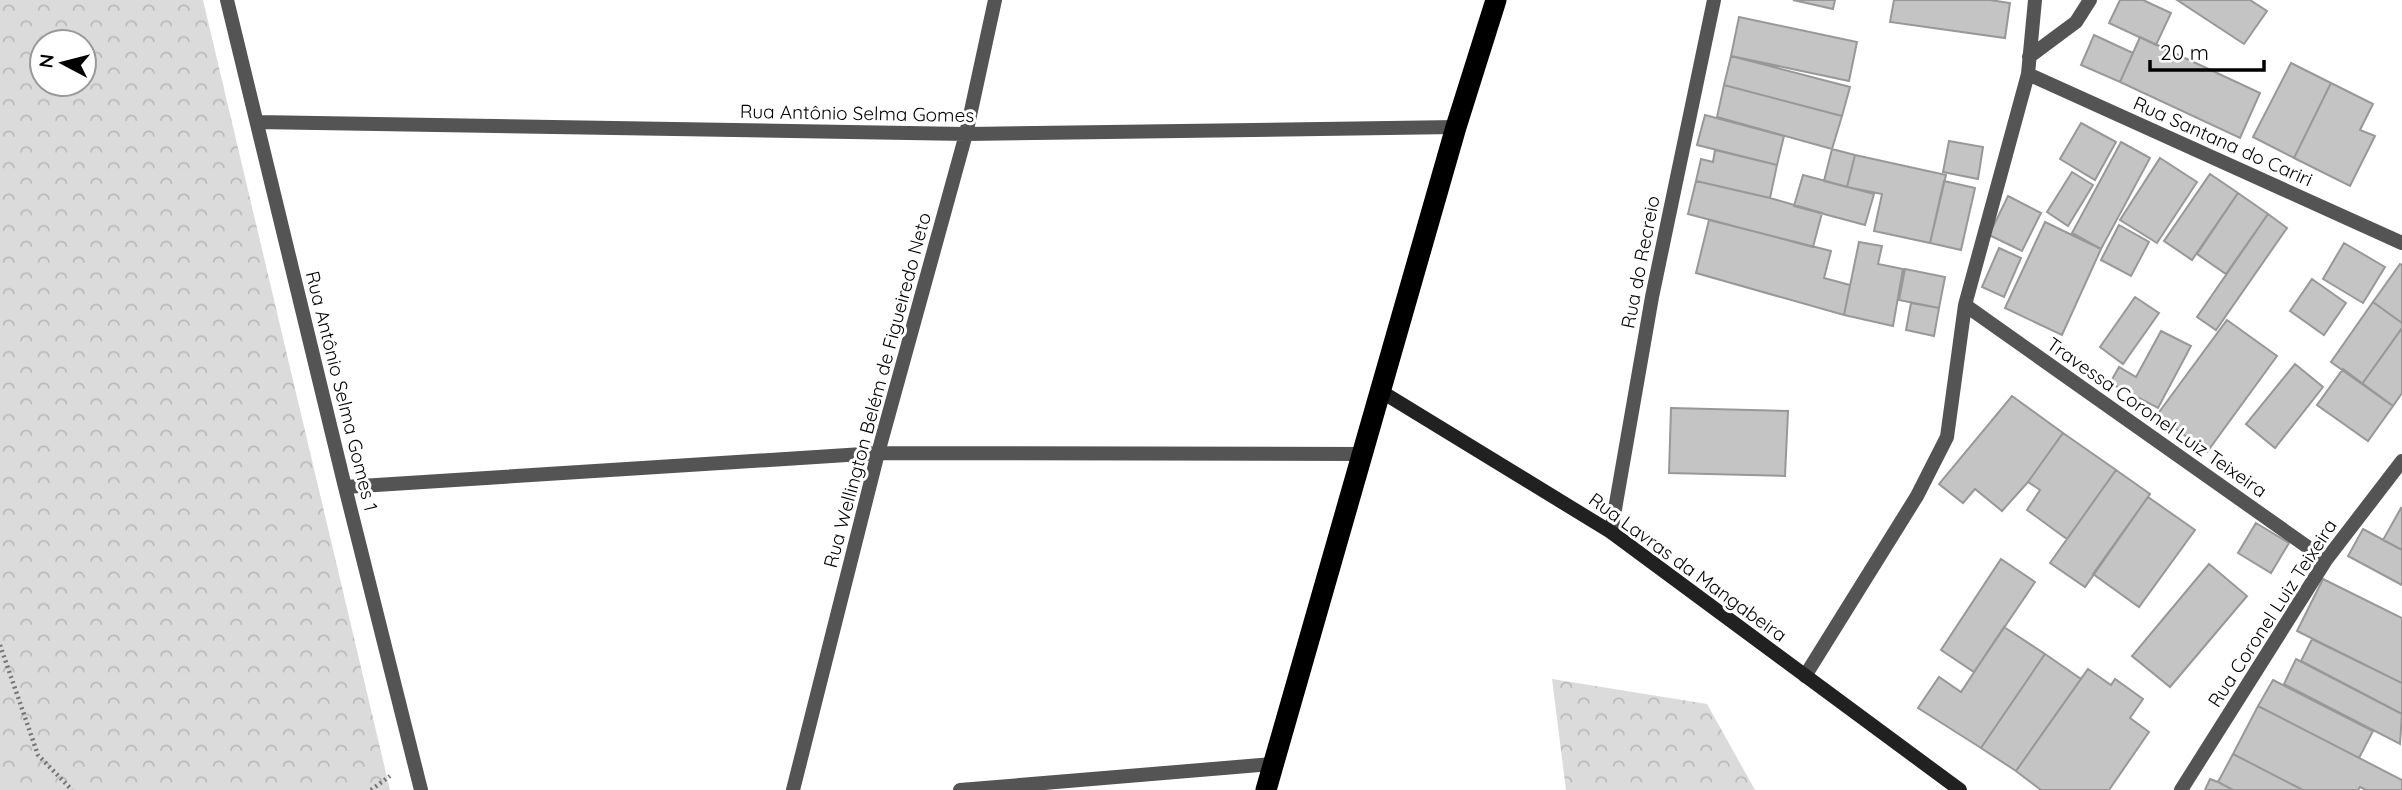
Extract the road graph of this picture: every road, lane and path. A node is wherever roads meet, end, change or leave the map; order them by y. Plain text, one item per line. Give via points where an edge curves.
1 (227, 0) edge
2 (995, 0) edge
3 (1496, 0) edge
4 (1714, 0) edge
5 (2035, 0) edge
6 (2090, 0) edge
7 (2029, 57) junction
8 (2028, 74) junction
9 (257, 122) junction
10 (1456, 127) junction
11 (966, 134) junction
12 (2402, 243) edge
13 (1965, 305) junction
14 (1382, 393) junction
15 (878, 453) junction
16 (1364, 454) junction
17 (2402, 461) edge
18 (345, 487) junction
19 (1611, 532) junction
20 (2326, 560) junction
21 (0, 645) edge
22 (1805, 676) junction
23 (1273, 764) junction
24 (2185, 788) edge
25 (72, 790) edge
26 (421, 790) edge
27 (793, 790) edge
28 (960, 790) edge
29 (1266, 790) edge
30 (1960, 790) edge

1 - 9 street, Rua Antônio Selma Gomes 1
2 - 11 street, Rua Wellington Belém de Figueiredo Neto
3 - 10 highway
4 - 19 street, Rua do Recreio via 1651,297
5 - 7 street
6 - 7 street via 2076,22
7 - 8 street
8 - 12 street, Rua Santana do Cariri
8 - 13 street
9 - 11 street, Rua Antônio Selma Gomes
9 - 18 street, Rua Antônio Selma Gomes 1
10 - 11 street, Rua Antônio Selma Gomes
10 - 14 highway
11 - 15 street, Rua Wellington Belém de Figueiredo Neto
13 - 20 street, Travessa Coronel Luiz Teixeira
13 - 22 street via 1947,437 1917,496
14 - 16 highway
14 - 19 street, Rua Lavras da Mangabeira
15 - 16 street
15 - 18 street
15 - 27 street, Rua Wellington Belém de Figueiredo Neto
16 - 23 highway
17 - 20 street, Rua Coronel Luiz Teixeira
18 - 26 street, Rua Antônio Selma Gomes 1
19 - 22 street, Rua Lavras da Mangabeira
20 - 24 street, Rua Coronel Luiz Teixeira
21 - 25 path via 38,755
22 - 30 street, Rua Lavras da Mangabeira
23 - 28 street
23 - 29 highway

